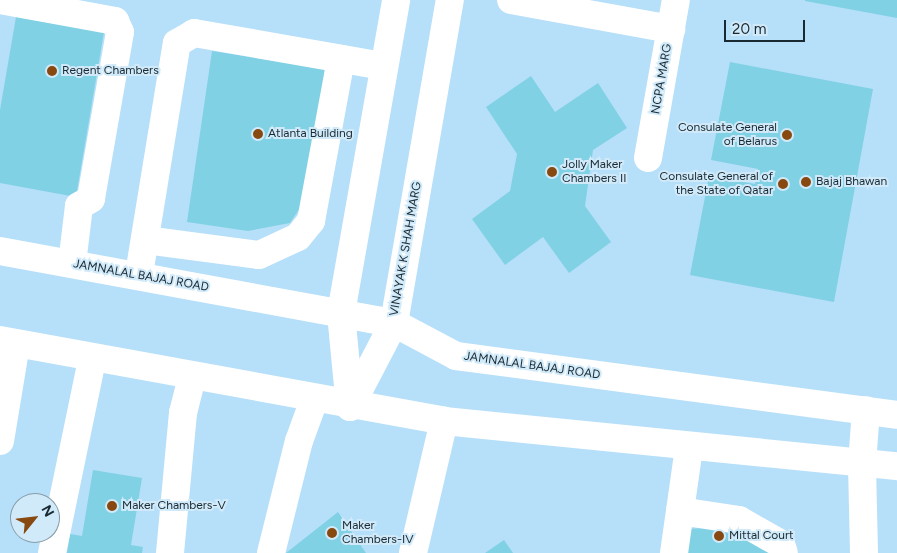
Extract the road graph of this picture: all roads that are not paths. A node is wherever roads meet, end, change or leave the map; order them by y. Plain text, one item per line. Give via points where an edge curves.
1 (0, 0) edge
2 (396, 0) edge
3 (450, 0) edge
4 (510, 0) edge
5 (676, 0) edge
6 (671, 29) junction
7 (341, 59) junction
8 (384, 66) junction
9 (648, 158) dead end
10 (145, 240) junction
11 (0, 251) edge
12 (72, 264) junction
13 (139, 274) junction
14 (341, 313) junction
15 (394, 323) junction
16 (8, 342) edge
17 (92, 359) junction
18 (192, 378) junction
19 (314, 400) junction
20 (350, 407) junction
21 (866, 410) junction
22 (897, 415) edge
23 (444, 421) junction
24 (0, 441) edge
25 (689, 448) junction
26 (862, 464) junction
27 (897, 466) edge
28 (680, 511) junction
29 (52, 553) edge
30 (170, 553) edge
31 (271, 553) edge
32 (413, 553) edge
33 (674, 553) edge
34 (784, 553) edge
35 (864, 553) edge

1 - 12 street via 115,21 120,32 91,199 79,206
2 - 8 street
3 - 15 street, VINAYAK K SHAH MARG
4 - 6 street
5 - 6 street, NCPA MARG
6 - 9 street, NCPA MARG
7 - 8 street
7 - 10 street via 311,221 298,237 260,255
7 - 10 street via 194,33 177,43
8 - 14 street
10 - 13 street
11 - 12 street, JAMNALAL BAJAJ ROAD
12 - 13 street, JAMNALAL BAJAJ ROAD
13 - 14 street, JAMNALAL BAJAJ ROAD
14 - 15 street, JAMNALAL BAJAJ ROAD
14 - 20 street
15 - 20 street, VINAYAK K SHAH MARG
15 - 21 street, JAMNALAL BAJAJ ROAD via 456,356
16 - 17 street
16 - 24 street
17 - 18 street
17 - 29 street
18 - 19 street
18 - 30 street via 183,413
19 - 20 street
19 - 31 street via 299,441
20 - 23 street
21 - 22 street, JAMNALAL BAJAJ ROAD
21 - 26 street
23 - 25 street
23 - 32 street
25 - 26 street
25 - 28 street
26 - 27 street
26 - 35 street
28 - 33 street
28 - 34 street via 739,520 781,544

